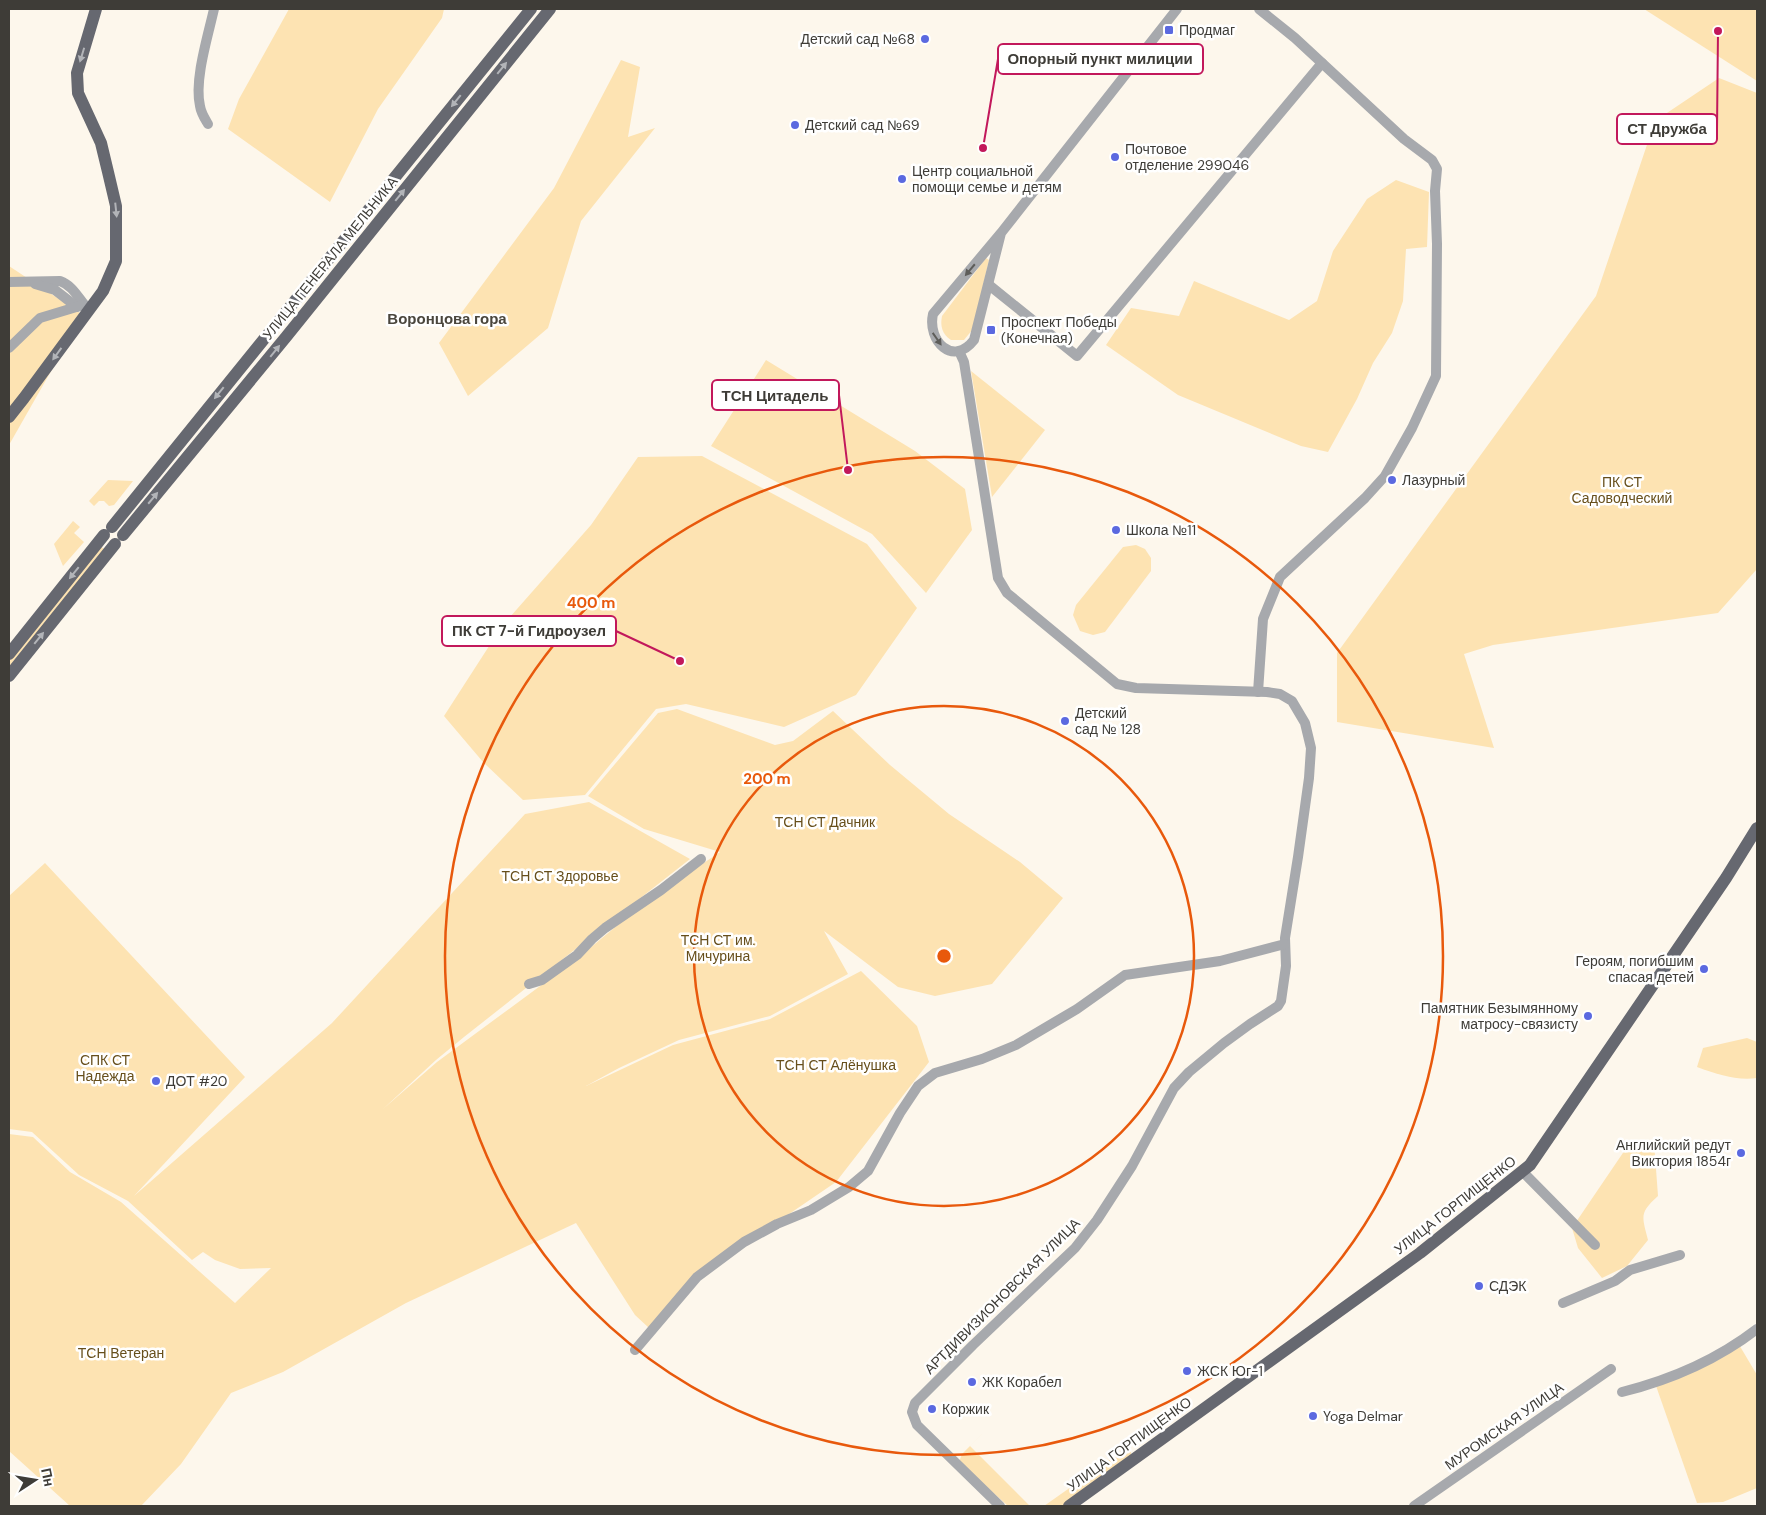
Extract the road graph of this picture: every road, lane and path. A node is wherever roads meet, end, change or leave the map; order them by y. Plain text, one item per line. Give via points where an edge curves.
1 (96, 9) edge
2 (214, 9) edge
3 (531, 9) edge
4 (550, 9) edge
5 (1177, 9) edge
6 (1259, 9) edge
7 (1322, 63) junction
8 (208, 124) dead end
9 (358, 223) junction
10 (370, 233) junction
11 (1001, 233) junction
12 (11, 280) edge
13 (989, 285) junction
14 (83, 307) junction
15 (9, 348) edge
16 (959, 351) junction
17 (9, 417) edge
18 (121, 515) junction
19 (131, 524) junction
20 (104, 536) junction
21 (115, 544) junction
22 (9, 654) edge
23 (9, 676) edge
24 (1258, 692) junction
25 (1757, 828) edge
26 (701, 859) dead end
27 (1285, 944) junction
28 (529, 984) dead end
29 (1522, 1171) junction
30 (1596, 1245) dead end
31 (1680, 1255) dead end
32 (1563, 1303) dead end
33 (1757, 1329) edge
34 (635, 1350) dead end
35 (1610, 1370) dead end
36 (1622, 1392) dead end
37 (1000, 1506) edge
38 (1069, 1506) edge
39 (1414, 1506) edge

1 -> 14 main road via 77,74 78,93 101,143 116,206 116,261 103,291
2 - 8 street via 198,90 200,108
3 -> 9 main road, УЛИЦА ГЕНЕРАЛА МЕЛЬНИКА
10 -> 4 main road, УЛИЦА ГЕНЕРАЛА МЕЛЬНИКА
5 - 11 street
6 - 7 street
7 - 13 street via 1077,356
7 - 24 street via 1404,139 1432,160 1437,169 1436,376 1412,428 1384,476 1365,498 1280,577 1263,619
9 - 10 main road
9 -> 18 main road, УЛИЦА ГЕНЕРАЛА МЕЛЬНИКА
19 -> 10 main road, УЛИЦА ГЕНЕРАЛА МЕЛЬНИКА
11 - 13 street
11 -> 16 street via 933,314 931,326 938,342 948,350
12 - 14 street via 60,280 72,289
13 - 16 street via 974,340
14 - 15 street via 40,318
14 -> 17 main road
16 - 24 street, АРТДИВИЗИОНОВСКАЯ УЛИЦА via 964,362 998,578 1007,593 1117,684 1136,688
18 - 19 main road via 122,524
18 - 20 main road, УЛИЦА ГЕНЕРАЛА МЕЛЬНИКА
19 - 21 main road, УЛИЦА ГЕНЕРАЛА МЕЛЬНИКА
20 - 21 main road via 104,546
20 -> 22 main road, УЛИЦА ГЕНЕРАЛА МЕЛЬНИКА
23 -> 21 main road, УЛИЦА ГЕНЕРАЛА МЕЛЬНИКА
24 - 27 street, АРТДИВИЗИОНОВСКАЯ УЛИЦА via 1280,694 1292,701 1305,723 1311,748
25 - 29 main road, УЛИЦА ГОРПИЩЕНКО via 1530,1165
26 - 28 street via 605,928 577,955 542,980
27 - 34 street via 1220,961 1125,975 1077,1009 1016,1045 936,1073 918,1086 868,1171 811,1210 744,1242 697,1278
27 - 37 street, АРТДИВИЗИОНОВСКАЯ УЛИЦА via 1283,993 1278,1006 1224,1042 1174,1088 1132,1166 1097,1220 1074,1248 915,1403 912,1412 917,1426
29 - 30 street
29 - 38 main road, УЛИЦА ГОРПИЩЕНКО via 1420,1253
31 - 32 street via 1630,1270 1615,1281
33 - 36 street via 1696,1365 1655,1384
35 - 39 street, МУРОМСКАЯ УЛИЦА

